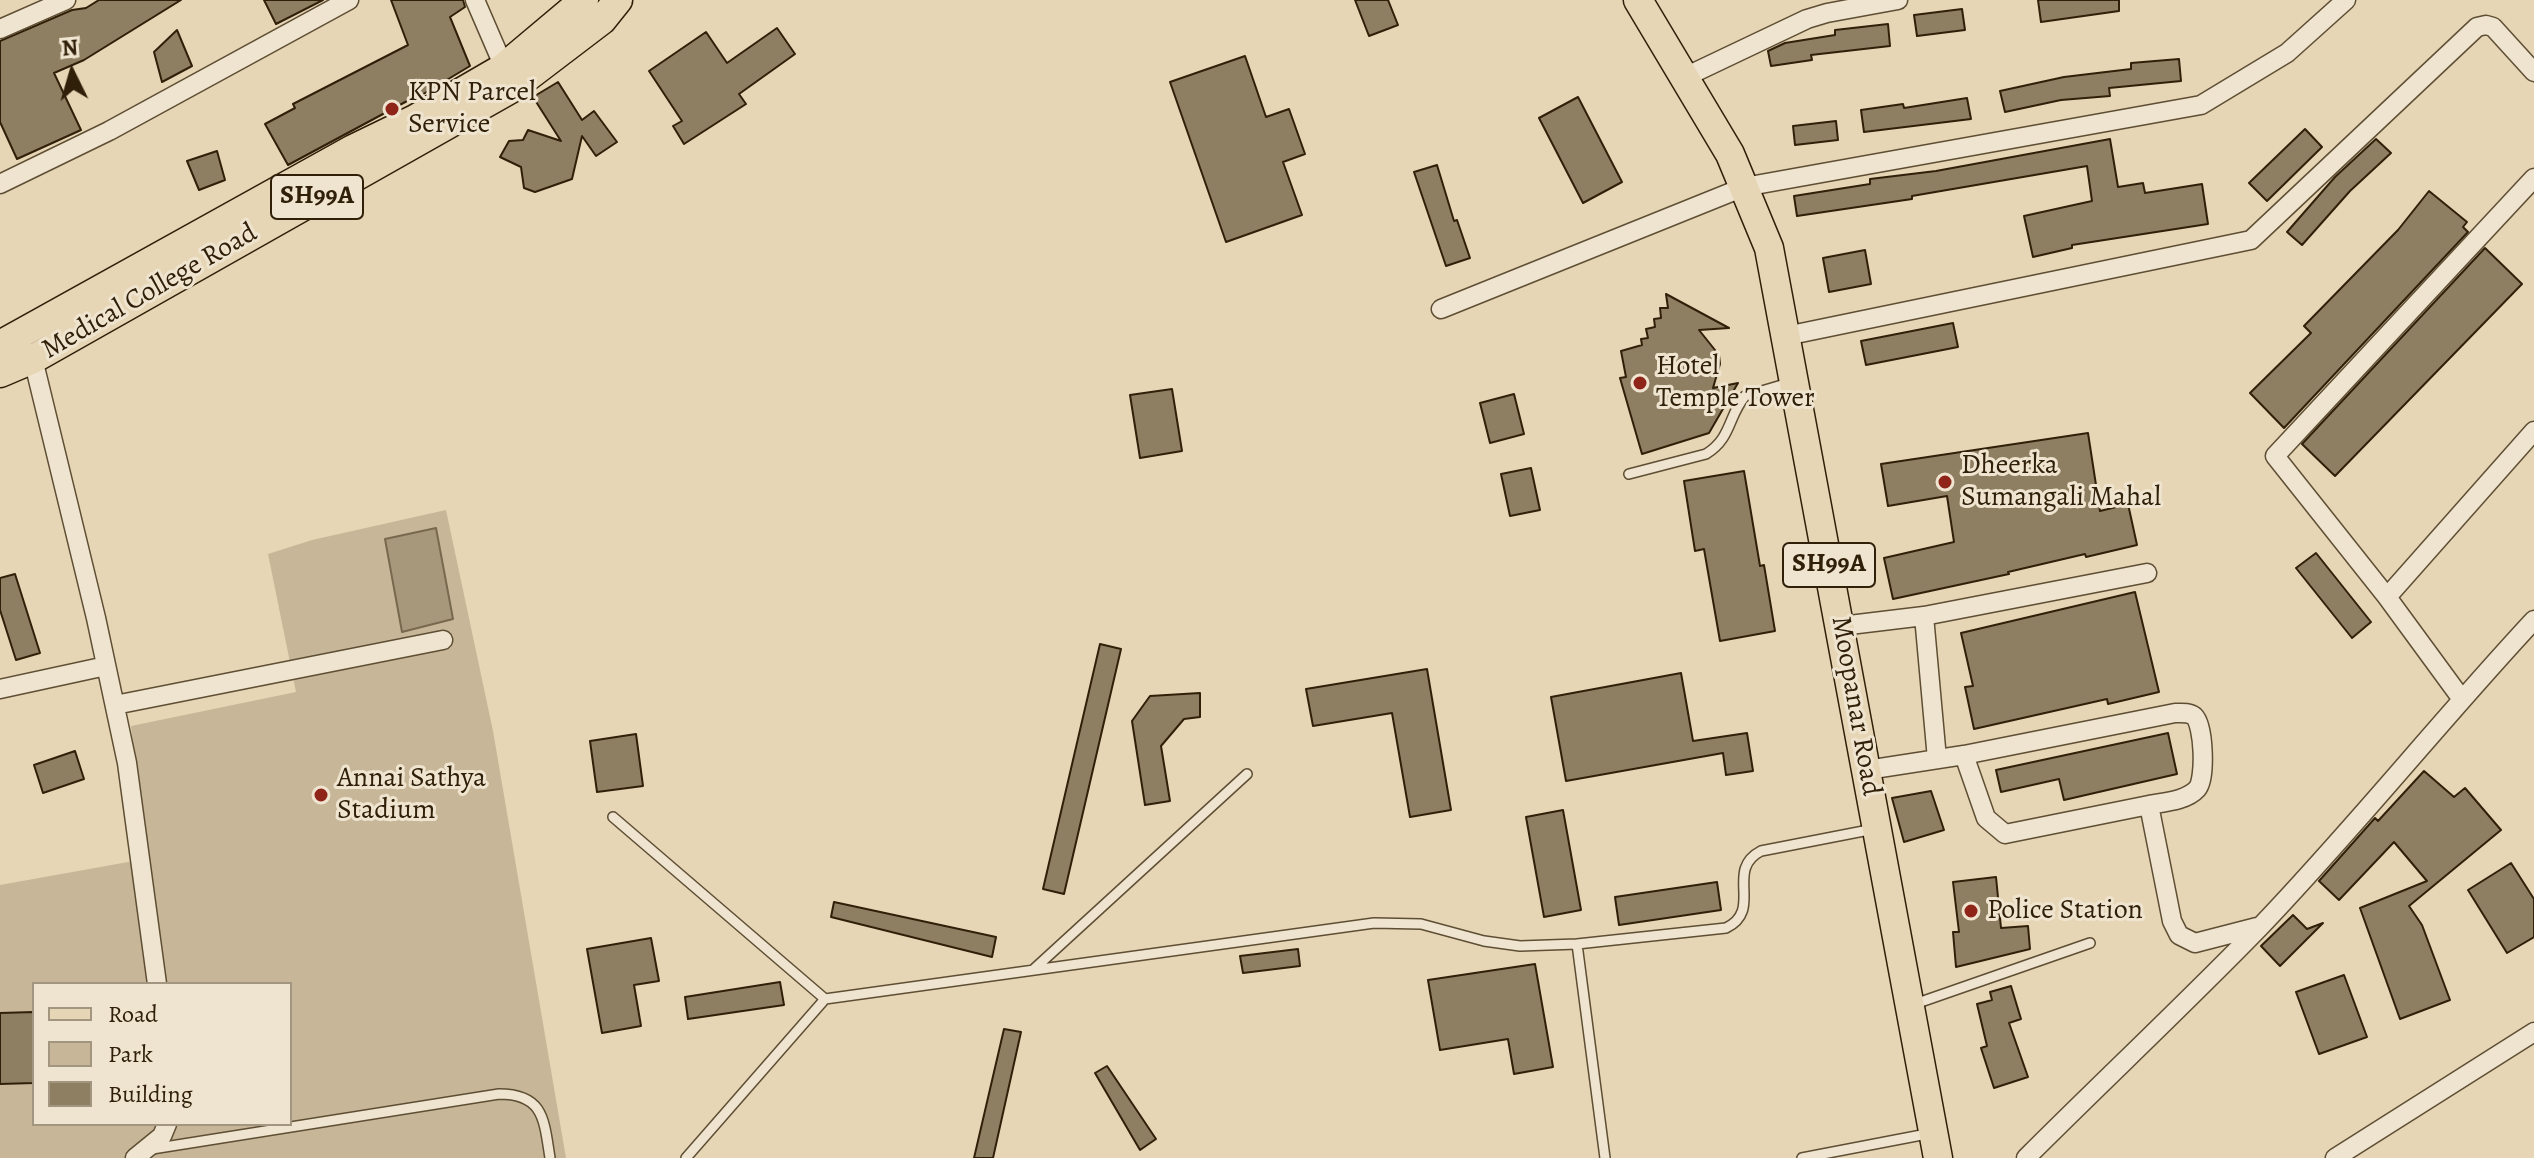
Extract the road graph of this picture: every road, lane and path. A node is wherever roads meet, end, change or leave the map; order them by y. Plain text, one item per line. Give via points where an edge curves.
1 (66, 0) edge
2 (349, 0) edge
3 (475, 0) edge
4 (1638, 0) edge
5 (1898, 0) edge
6 (2346, 0) edge
7 (597, 5) edge
8 (0, 29) edge
9 (2534, 72) edge
10 (509, 77) junction
11 (1685, 77) junction
12 (2534, 178) edge
13 (0, 184) edge
14 (1744, 187) junction
15 (1441, 309) dead end
16 (1786, 336) junction
17 (17, 347) edge
18 (0, 373) edge
19 (1795, 382) junction
20 (2534, 431) edge
21 (1629, 474) dead end
22 (2147, 573) dead end
23 (2387, 597) junction
24 (1924, 616) junction
25 (2534, 620) edge
26 (1841, 626) junction
27 (443, 640) dead end
28 (106, 666) junction
29 (0, 689) edge
30 (2461, 698) junction
31 (115, 705) junction
32 (1964, 755) junction
33 (1937, 759) junction
34 (1867, 770) junction
35 (1247, 774) dead end
36 (2149, 805) junction
37 (613, 817) dead end
38 (1877, 828) junction
39 (2259, 927) junction
40 (2090, 943) dead end
41 (1577, 944) junction
42 (1033, 970) junction
43 (157, 982) edge
44 (825, 999) junction
45 (1910, 1005) junction
46 (2534, 1032) edge
47 (166, 1126) edge
48 (1936, 1145) edge
49 (140, 1154) edge
50 (550, 1158) edge
51 (686, 1158) edge
52 (1605, 1158) edge
53 (1802, 1158) edge
54 (2026, 1158) edge
55 (2335, 1158) edge

1 - 8 street
2 - 13 street
3 - 10 street
4 - 11 main road, Moopanar Road / SH99A
5 - 11 street via 1807,19
6 - 14 street via 2287,53 2201,105
7 - 10 main road, Medical College Road / SH99A
9 - 16 street via 2493,27 2477,27 2251,240
10 - 17 main road, Medical College Road / SH99A via 353,149
11 - 14 main road, Moopanar Road / SH99A
12 - 23 street via 2275,456
14 - 15 street
14 - 16 main road, Moopanar Road / SH99A via 1769,248
16 - 19 main road, Moopanar Road / SH99A
17 - 18 main road, Medical College Road / SH99A
17 - 28 street
19 - 21 lane via 1745,396 1725,437 1706,454
19 - 26 main road, Moopanar Road / SH99A
20 - 23 street
22 - 24 street
23 - 30 street
24 - 26 street
24 - 33 street
25 - 30 street
26 - 34 main road, Moopanar Road / SH99A
27 - 31 street
28 - 29 street
28 - 31 street
30 - 39 street
31 - 43 street
32 - 33 street
32 - 36 street via 1986,818 2005,834
32 - 36 street via 2186,712 2199,725 2203,782 2186,797
33 - 34 street
34 - 38 main road, Moopanar Road / SH99A
35 - 42 lane
36 - 39 street via 2179,935 2195,943
37 - 44 lane
38 - 41 lane via 1751,856 1745,865 1742,916 1726,928
38 - 45 main road, Moopanar Road / SH99A
39 - 54 street
40 - 45 lane
41 - 42 lane via 1520,946 1421,924 1374,923
41 - 52 lane
42 - 44 lane
44 - 51 lane
45 - 48 main road, Moopanar Road / SH99A
46 - 55 street
47 - 49 street
48 - 53 lane
49 - 50 lane via 519,1094 533,1101

